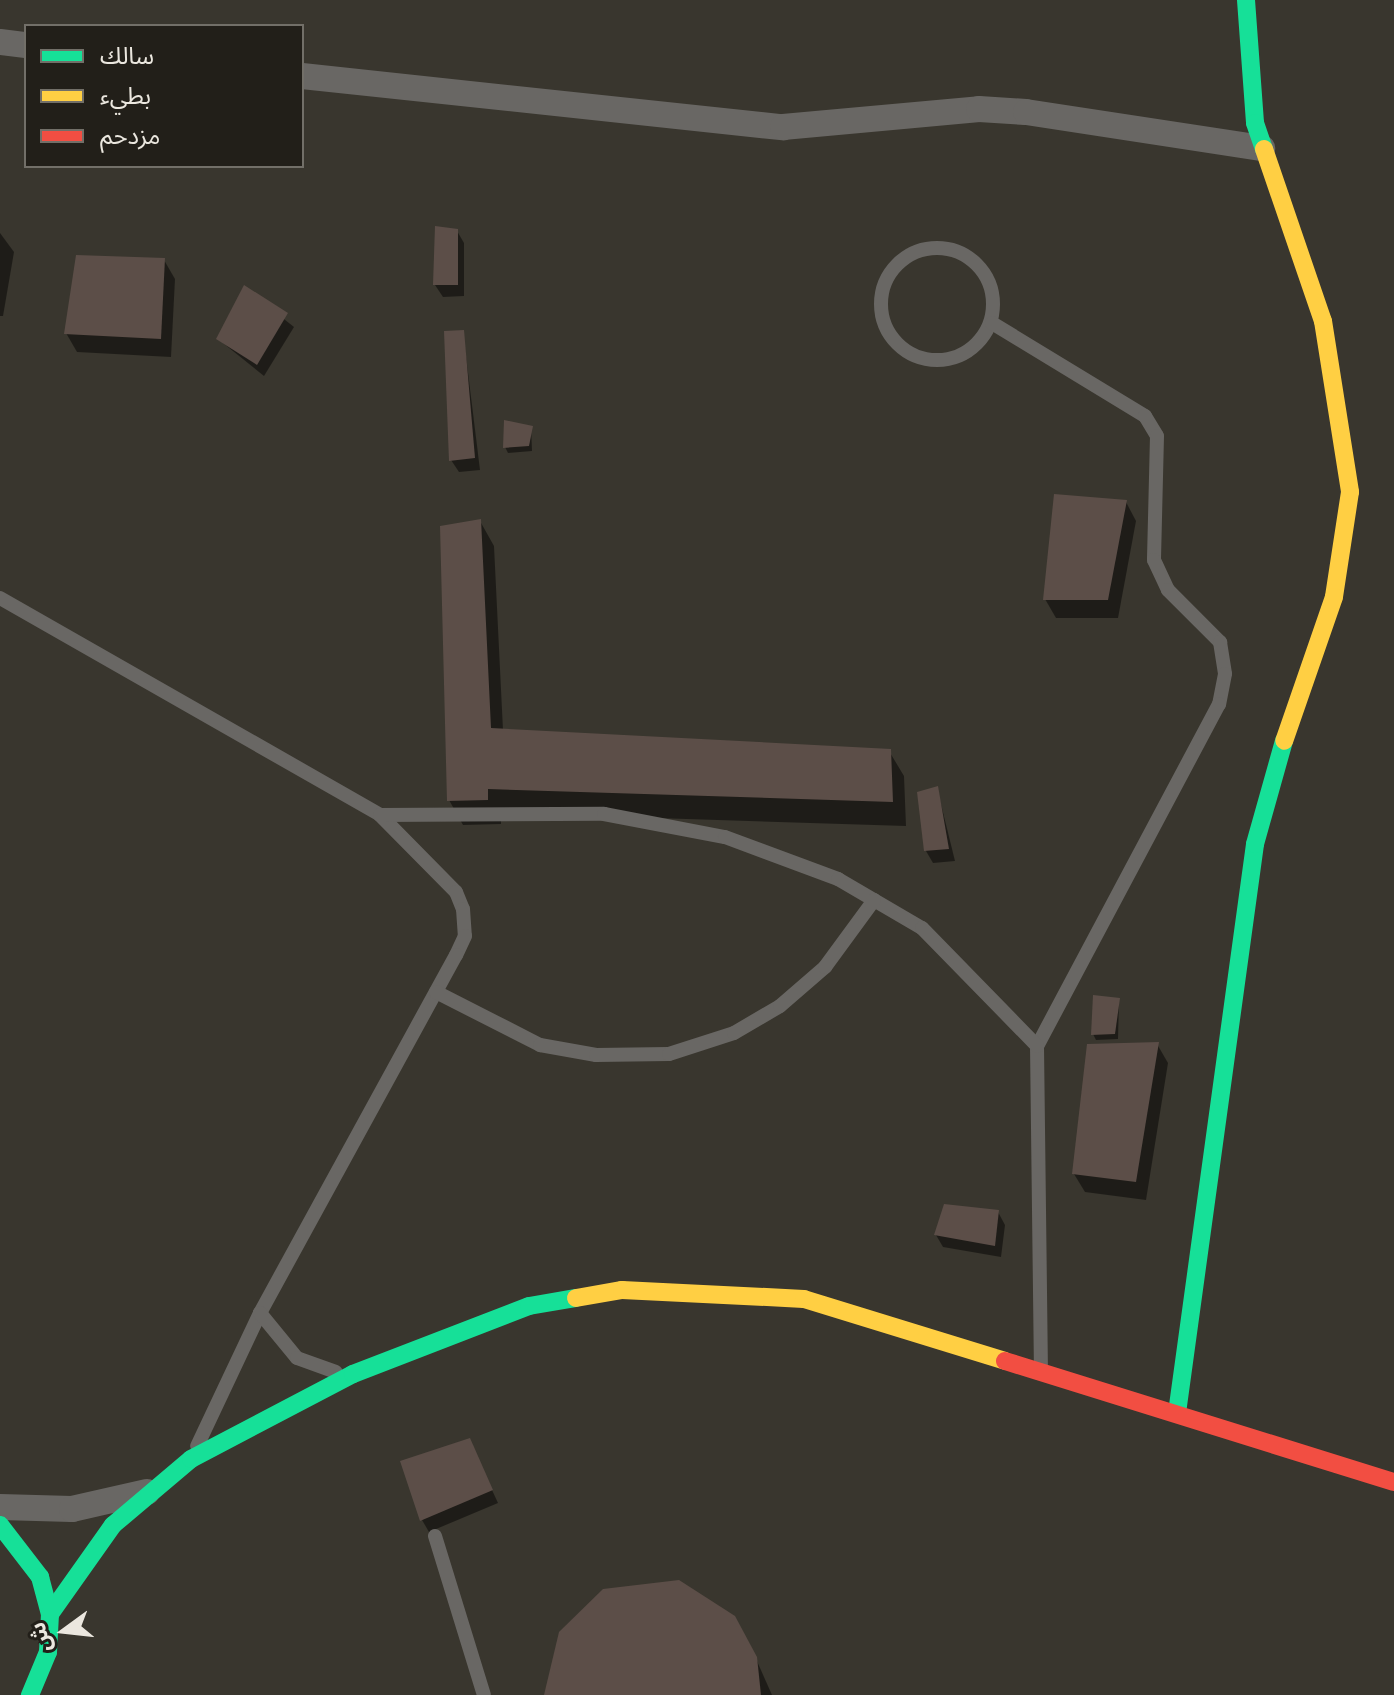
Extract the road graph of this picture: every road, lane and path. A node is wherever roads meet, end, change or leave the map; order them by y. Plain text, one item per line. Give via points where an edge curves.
1 (1246, 0) edge
2 (0, 42) edge
3 (24, 45) edge
4 (304, 76) edge
5 (1262, 148) junction
6 (992, 323) junction
7 (0, 598) edge
8 (380, 815) junction
9 (874, 900) junction
10 (436, 992) junction
11 (1037, 1046) junction
12 (260, 1313) junction
13 (1041, 1369) junction
14 (353, 1374) junction
15 (1177, 1413) junction
16 (191, 1459) junction
17 (1394, 1482) edge
18 (147, 1492) junction
19 (0, 1507) edge
20 (0, 1525) edge
21 (435, 1536) dead end
22 (50, 1614) junction
23 (33, 1693) edge
24 (484, 1695) edge

1 - 5 street via 1248,87
2 - 3 street
4 - 5 street via 783,127 979,109 1026,112
5 - 15 street via 1323,321 1347,439 1350,492 1334,597 1292,711 1255,844
6 - 6 lane via 993,291 967,258 948,248 916,251 890,271 880,301 888,333 911,355 943,361 963,354
6 - 11 lane via 1145,416 1157,436 1154,560 1168,590 1220,642 1225,674 1219,704
7 - 8 lane
8 - 9 lane via 604,814 725,837
8 - 10 lane via 456,892 463,909 465,936
9 - 10 lane via 825,967 780,1006 734,1033 669,1054 596,1055 540,1045
9 - 11 lane via 922,928
10 - 12 lane
11 - 13 lane
12 - 14 lane via 297,1358
12 - 16 lane
13 - 14 street via 804,1299 622,1290 529,1306
13 - 15 street
14 - 16 street
15 - 17 street
16 - 18 street
18 - 19 street via 72,1509
18 - 22 street via 85,1560
20 - 22 street via 40,1577
21 - 24 lane
22 - 23 street via 48,1652

